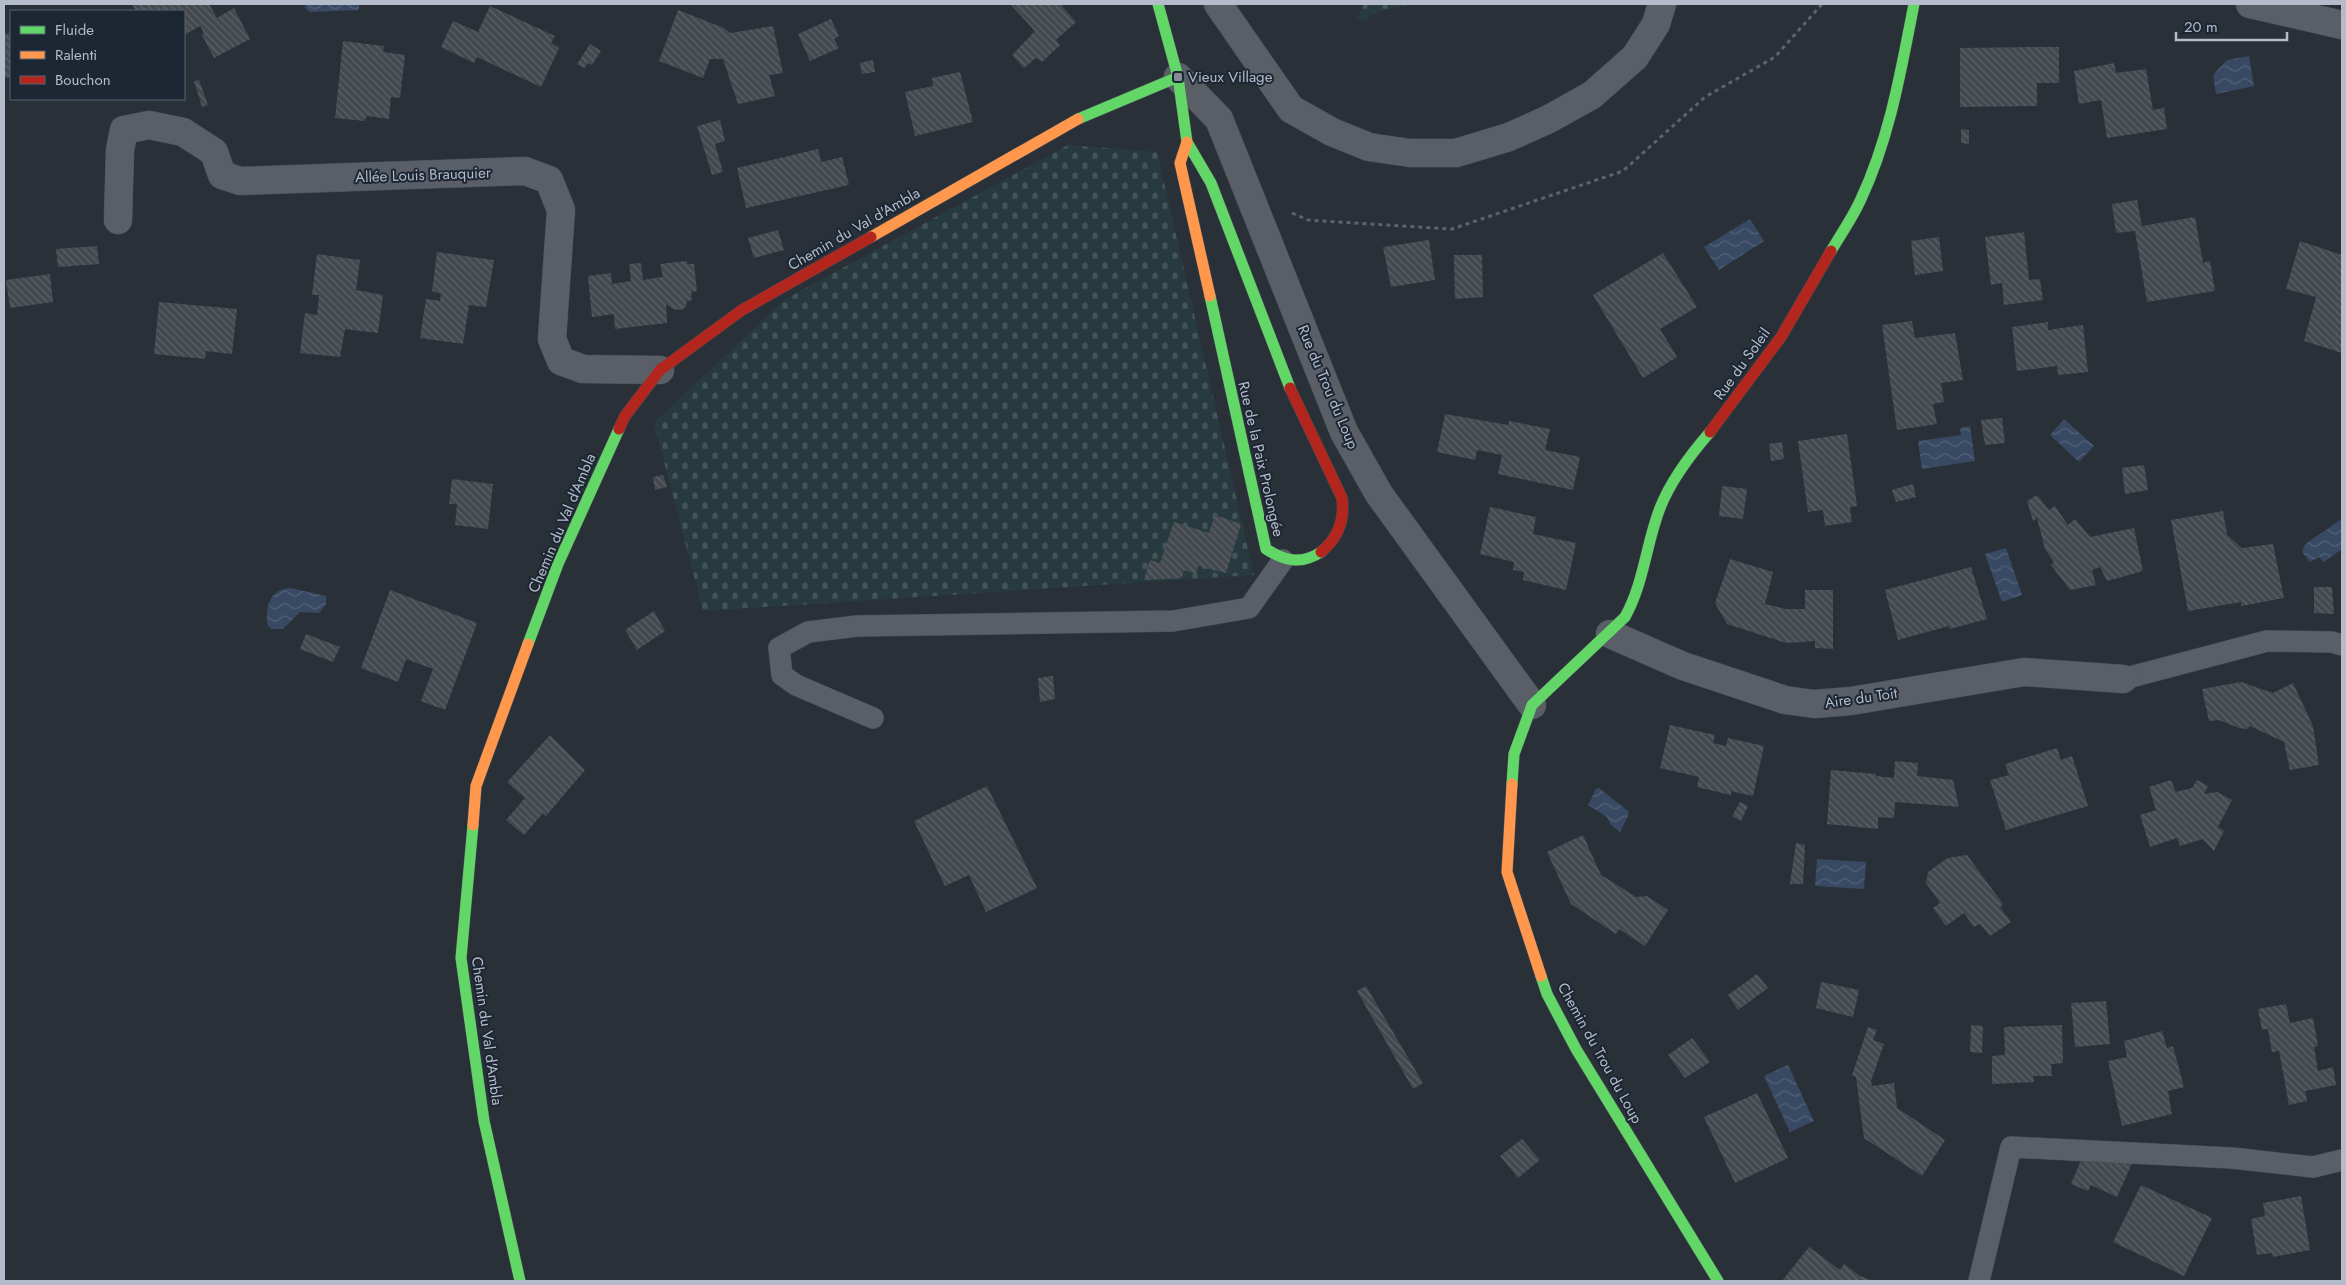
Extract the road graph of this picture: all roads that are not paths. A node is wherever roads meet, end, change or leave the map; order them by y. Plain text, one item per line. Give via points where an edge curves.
1 (1158, 4) edge
2 (1218, 4) edge
3 (1662, 4) edge
4 (1914, 4) edge
5 (2250, 4) edge
6 (2342, 24) edge
7 (1178, 77) junction
8 (1187, 142) junction
9 (118, 220) dead end
10 (660, 370) junction
11 (1284, 560) junction
12 (1610, 634) junction
13 (2342, 645) edge
14 (2123, 679) joint
15 (1532, 705) junction
16 (873, 718) dead end
17 (2342, 1160) edge
18 (520, 1281) edge
19 (1718, 1281) edge
20 (1979, 1281) edge

1 - 7 street, Rue de la Paix Prolongée
2 - 3 street via 1291,109 1332,132 1369,147 1419,153 1456,153 1549,119 1592,95 1635,57 1656,24
4 - 12 street, Rue du Soleil via 1898,88 1883,143 1861,199 1781,337 1685,461 1660,508 1634,601
5 - 6 street
7 - 8 street, Rue de la Paix Prolongée
7 - 10 street, Chemin du Val d'Ambla via 1074,121 742,310
7 - 15 street, Rue du Trou du Loup via 1219,119 1344,432 1379,494
8 - 11 street, Rue de la Paix Prolongée via 1180,163 1266,549
8 - 11 street, Rue de la Paix Prolongée via 1210,183 1285,377 1342,498 1343,516 1334,540 1321,555 1302,561
9 - 10 street, Allée Louis Brauquier via 120,150 124,130 149,125 183,132 214,152 222,175 240,181 525,171 549,180 561,210 552,339 561,361 583,369
10 - 18 street, Chemin du Val d'Ambla via 625,416 558,564 476,786 461,958 484,1121
11 - 16 lane via 1249,608 1173,621 857,626 808,632 779,648 782,675 796,685
12 - 14 street, Aire du Toit via 1683,666 1784,700 1814,704 1851,701 2024,672
12 - 15 street, Rue du Soleil
13 - 14 lane via 2267,641
15 - 19 street, Chemin du Trou du Loup via 1514,754 1507,872 1510,882 1547,994 1576,1049
17 - 20 lane via 2313,1167 2232,1158 2010,1147

